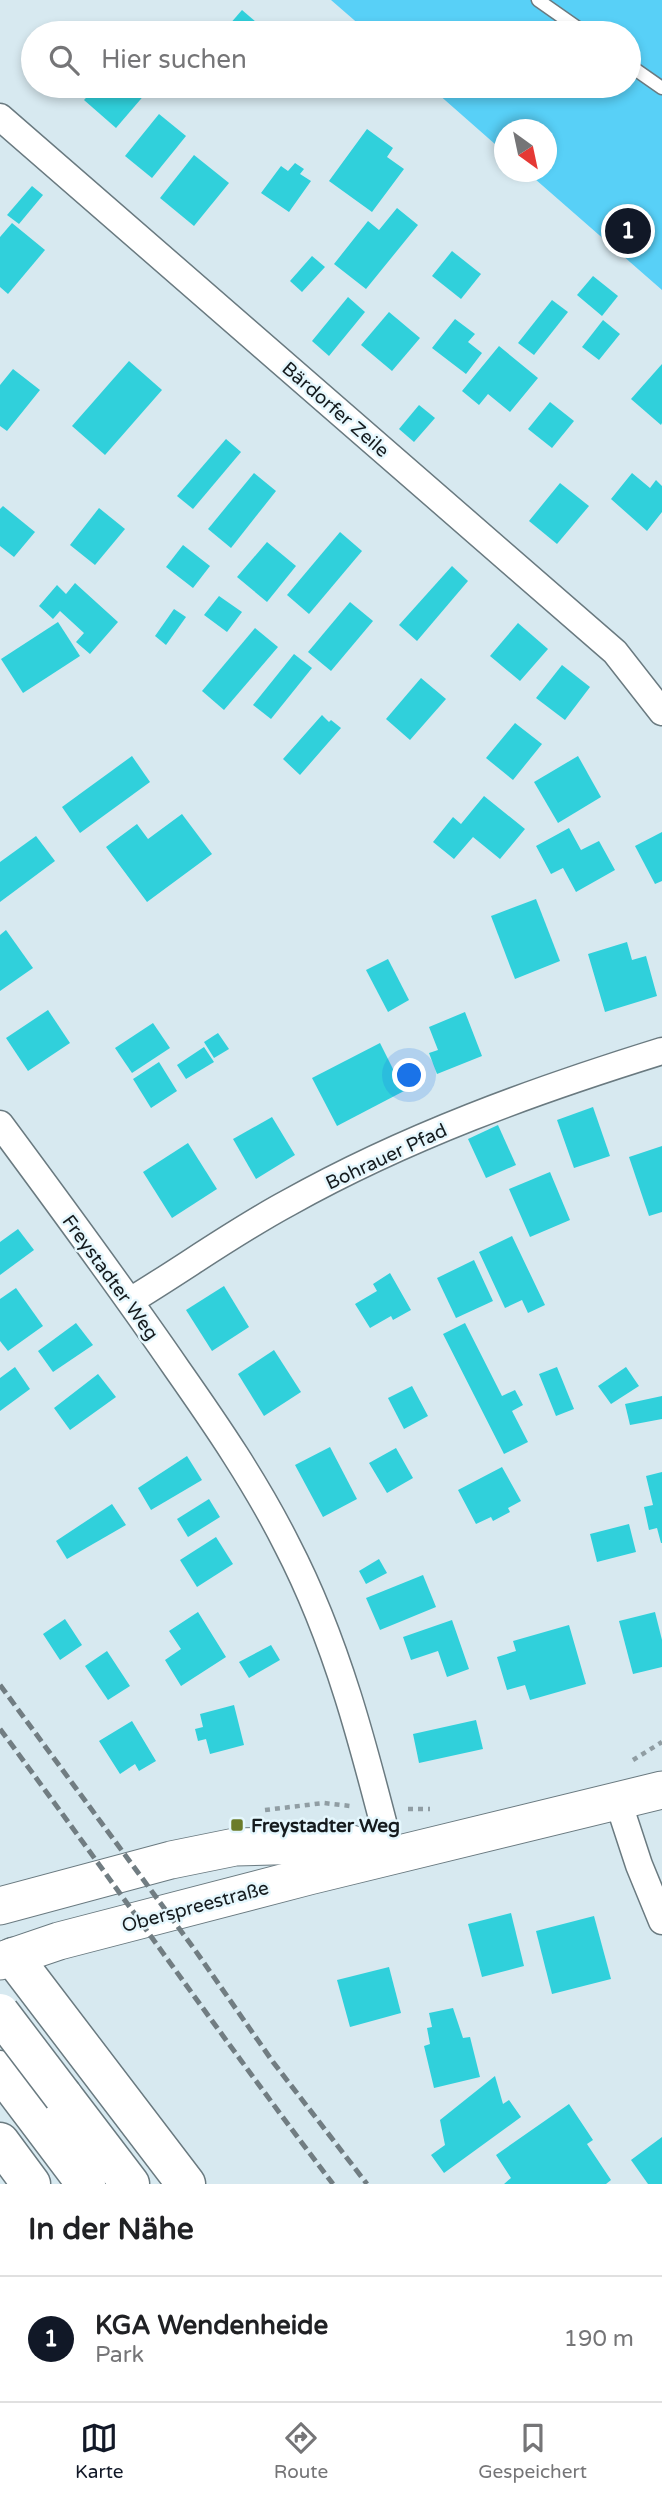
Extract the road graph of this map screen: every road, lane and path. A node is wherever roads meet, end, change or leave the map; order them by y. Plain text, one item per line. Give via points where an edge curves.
1 (538, 0) edge
2 (567, 21) edge
3 (641, 73) edge
4 (662, 88) edge
5 (0, 117) edge
6 (662, 712) edge
7 (662, 1051) edge
8 (0, 1124) edge
9 (130, 1301) junction
10 (662, 1790) edge
11 (618, 1801) junction
12 (392, 1857) junction
13 (0, 1906) edge
14 (662, 1921) edge
15 (4, 1952) edge
16 (0, 2013) edge
17 (0, 2070) edge
18 (47, 2104) junction
19 (0, 2142) edge
20 (31, 2184) edge
21 (86, 2184) edge
22 (130, 2184) edge
23 (186, 2184) edge

1 - 2 lane
3 - 4 lane
5 - 6 street, Bärdorfer Zeile via 615,652
7 - 9 street, Bohrauer Pfad via 422,1136 288,1203
8 - 9 street, Freystadter Weg
9 - 12 street, Freystadter Weg via 235,1452 288,1545 324,1625
10 - 11 main road, Oberspreestraße
11 - 12 main road, Oberspreestraße
11 - 14 street
12 - 13 main road via 351,1844 235,1847
12 - 15 main road, Oberspreestraße
15 - 23 highway
16 - 18 highway, bridge
17 - 18 highway
18 - 21 highway
18 - 22 highway
19 - 20 highway

